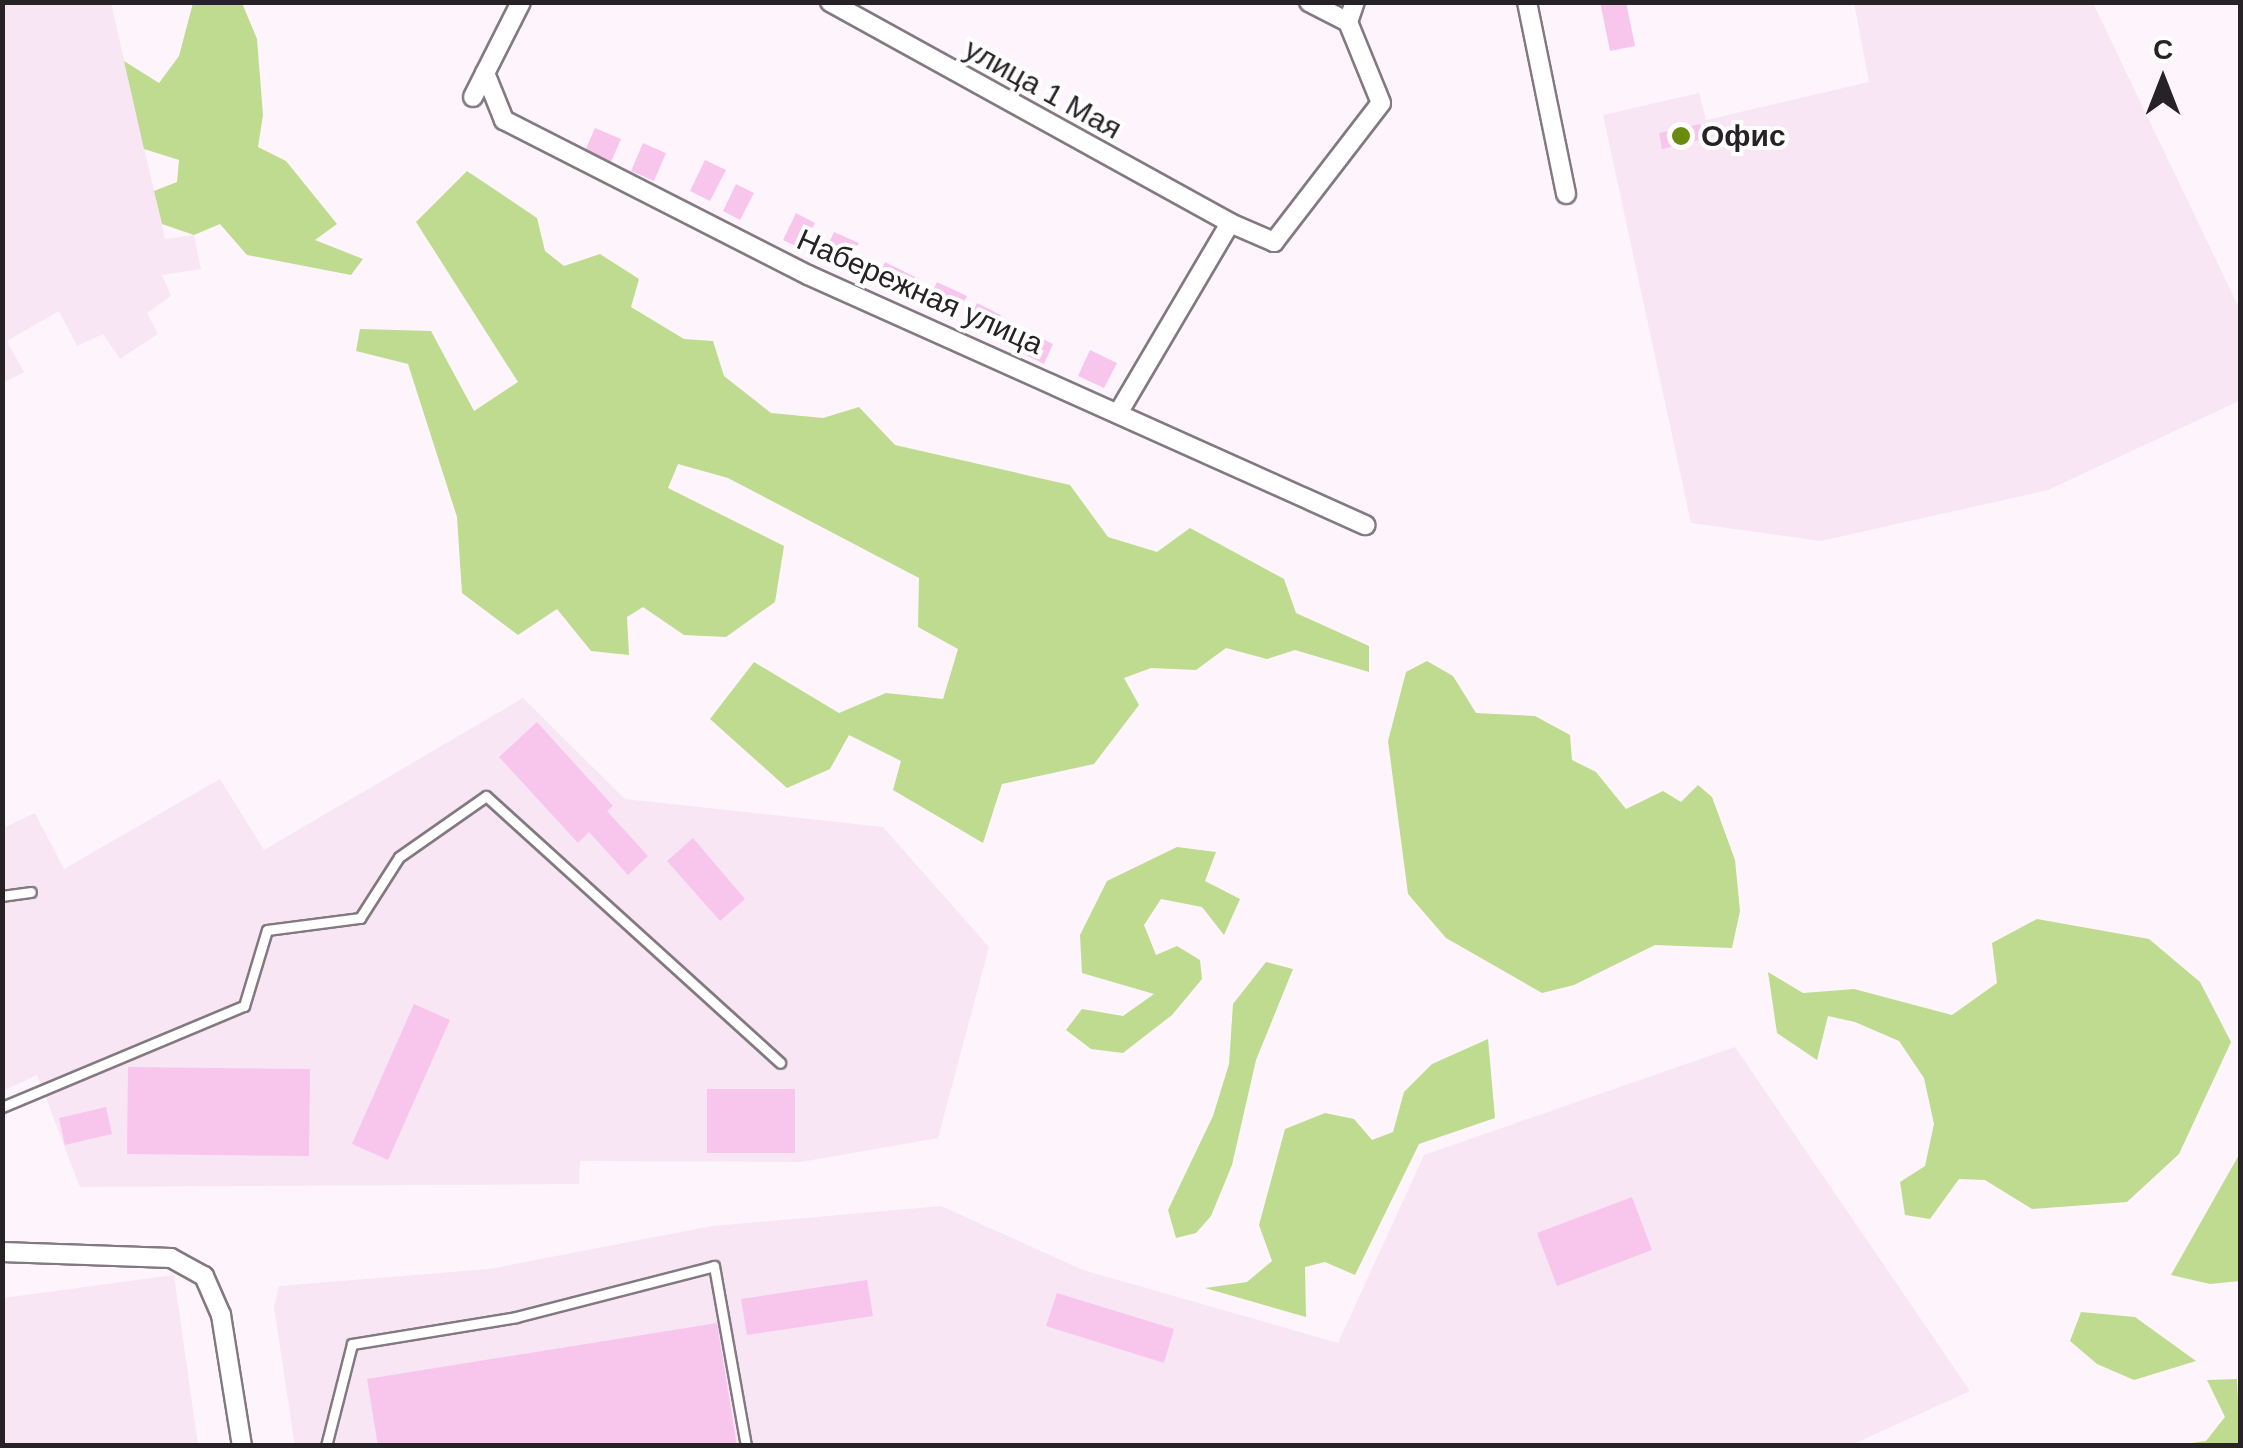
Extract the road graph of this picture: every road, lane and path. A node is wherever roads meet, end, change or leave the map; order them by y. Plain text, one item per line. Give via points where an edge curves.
1 (521, 2) edge
2 (830, 2) edge
3 (1309, 2) edge
4 (1355, 2) edge
5 (1527, 2) edge
6 (1348, 22) junction
7 (485, 72) junction
8 (473, 97) dead end
9 (1566, 194) dead end
10 (1230, 223) junction
11 (1120, 410) junction
12 (1365, 524) dead end
13 (31, 892) dead end
14 (2, 896) edge
15 (780, 1064) dead end
16 (2, 1107) edge
17 (2, 1252) edge
18 (242, 1446) edge
19 (326, 1446) edge
20 (746, 1446) edge

1 - 7 street
2 - 10 street, улица 1 Мая
3 - 6 street
4 - 6 street
5 - 9 street
6 - 10 street, улица 1 Мая via 1381,102 1274,242
7 - 8 street
7 - 11 street, Набережная улица via 504,120 808,275
10 - 11 street
11 - 12 street, Набережная улица
13 - 14 lane
15 - 16 lane via 486,796 399,857 360,918 267,930 244,1006
17 - 18 street via 171,1258 204,1276 221,1315
19 - 20 lane via 352,1344 516,1316 714,1266

